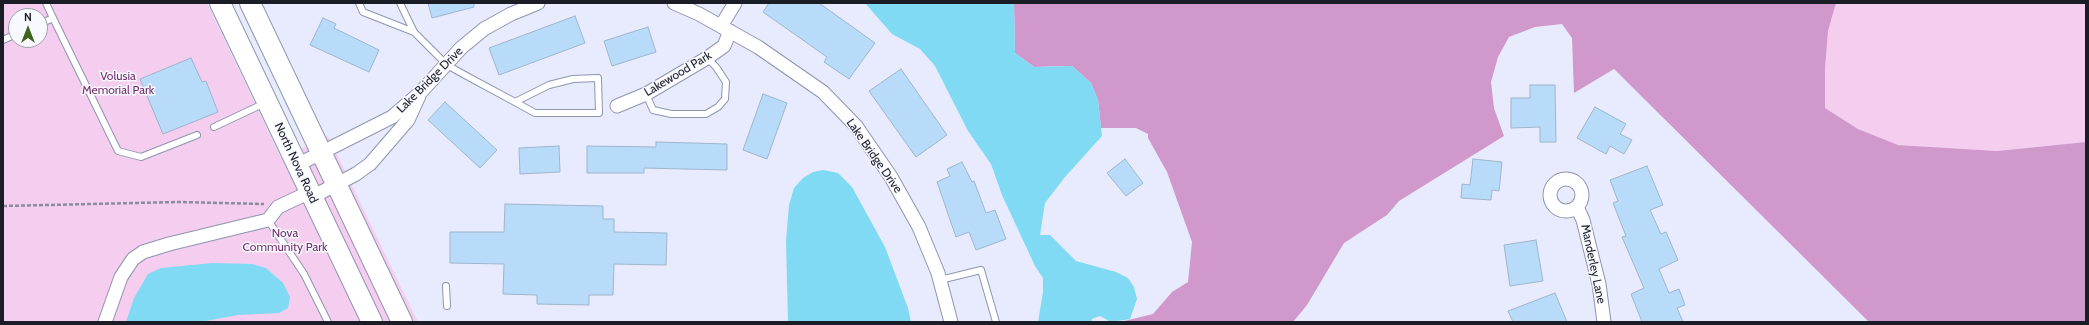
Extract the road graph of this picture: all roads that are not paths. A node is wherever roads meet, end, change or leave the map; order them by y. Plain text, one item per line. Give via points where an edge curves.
1 (46, 3) edge
2 (220, 3) edge
3 (250, 3) edge
4 (359, 3) edge
5 (400, 3) edge
6 (538, 3) edge
7 (674, 3) edge
8 (735, 3) edge
9 (53, 18) junction
10 (48, 20) edge
11 (726, 29) junction
12 (414, 32) junction
13 (706, 58) junction
14 (447, 66) junction
15 (420, 93) junction
16 (646, 94) junction
17 (267, 102) junction
18 (514, 102) junction
19 (617, 106) dead end
20 (214, 127) dead end
21 (197, 134) dead end
22 (322, 152) junction
23 (297, 165) junction
24 (337, 184) junction
25 (311, 194) junction
26 (1577, 207) dead end
27 (268, 220) junction
28 (940, 280) junction
29 (446, 286) dead end
30 (447, 306) dead end
31 (105, 322) edge
32 (328, 322) edge
33 (372, 322) edge
34 (402, 322) edge
35 (951, 322) edge
36 (996, 322) edge
37 (1604, 322) edge

1 - 9 lane
2 - 17 main road, North Nova Road
3 - 22 main road
4 - 12 lane via 362,12
5 - 12 lane
6 - 14 street, Lake Bridge Drive via 484,29 461,48
7 - 11 street, Lake Bridge Drive
8 - 11 street, Lakewood Park
9 - 10 lane
9 - 21 lane via 118,151 141,158
11 - 13 street, Lakewood Park via 724,46
11 - 28 street, Lake Bridge Drive via 758,47 823,92 856,126 891,177 912,214
12 - 14 lane
13 - 16 street, Lakewood Park
13 - 16 lane via 726,82 725,99 718,108 706,114 670,114 653,110
14 - 15 street, Lake Bridge Drive
14 - 18 lane
15 - 22 street, Lake Bridge Drive via 392,117
15 - 24 street via 408,120 370,164
16 - 19 street, Lakewood Park
17 - 20 lane
17 - 23 main road, North Nova Road
18 - 18 lane via 535,113 599,113 598,78 573,79 549,85
22 - 23 street, Lake Bridge Drive
22 - 24 main road
23 - 25 main road, North Nova Road
24 - 25 street
24 - 34 main road
25 - 27 street via 278,207
25 - 33 main road, North Nova Road
26 - 37 street, Manderley Lane via 1583,220 1600,284
27 - 31 street via 143,252 133,259 120,277
27 - 32 lane via 304,274
28 - 35 street, Lake Bridge Drive
28 - 36 lane via 981,270
29 - 30 lane

